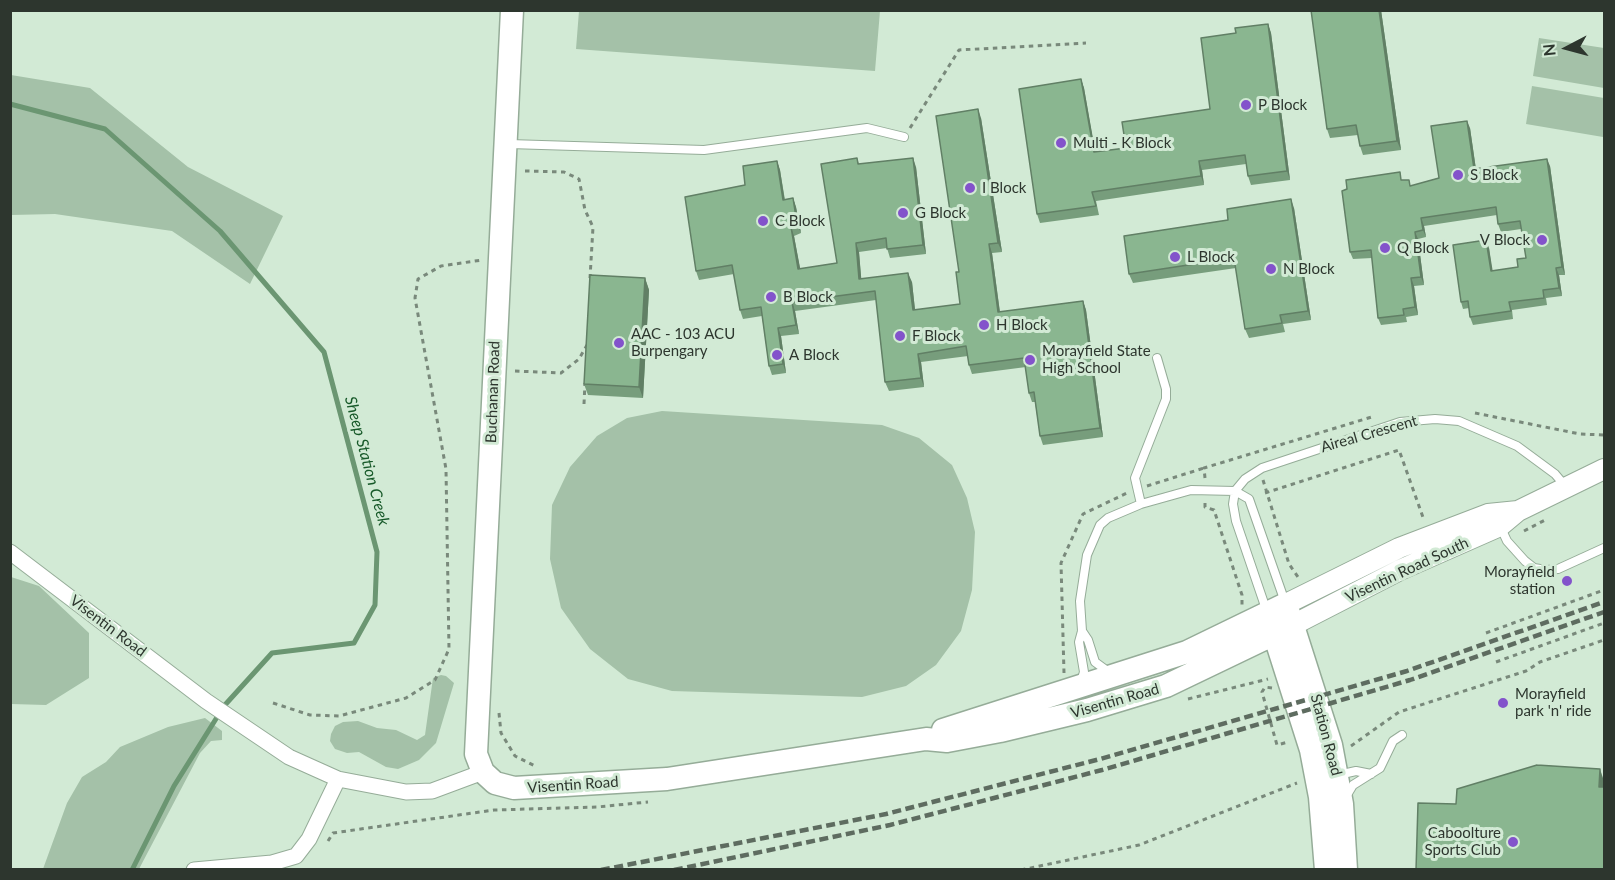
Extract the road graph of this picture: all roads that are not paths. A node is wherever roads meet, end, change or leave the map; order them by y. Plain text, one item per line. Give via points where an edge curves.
1 (512, 10) edge
2 (904, 137) road end
3 (515, 144) junction
4 (1157, 358) dead end
5 (1605, 469) edge
6 (1566, 487) junction
7 (1235, 491) junction
8 (1142, 504) junction
9 (1499, 520) junction
10 (1605, 548) edge
11 (10, 552) edge
12 (1280, 619) junction
13 (1082, 631) junction
14 (1114, 676) junction
15 (1082, 679) junction
16 (1402, 735) dead end
17 (926, 739) junction
18 (483, 772) junction
19 (1371, 774) junction
20 (338, 779) junction
21 (1331, 790) junction
22 (194, 870) edge
23 (1326, 870) edge
24 (1346, 870) edge

1 - 3 main road, Buchanan Road
2 - 3 lane via 867,129 704,150
3 - 18 main road, Buchanan Road via 498,261 476,754
4 - 8 lane via 1166,399 1135,478
5 - 6 street, Visentin Road South
6 - 7 lane, Aireal Crescent via 1517,446 1459,421 1435,419 1400,422 1262,468
6 - 9 street, Visentin Road South
7 - 8 lane via 1191,490
7 - 12 lane via 1236,521
7 - 12 lane via 1249,499 1255,511
8 - 13 lane via 1108,518 1094,536 1082,575
9 - 10 lane via 1507,541 1534,568 1558,569
9 - 12 street, Visentin Road South via 1488,514 1399,548
11 - 20 street, Visentin Road via 241,727 289,757
12 - 14 main road, Visentin Road
12 - 17 main road, Visentin Road via 1195,675 1137,696 1000,731 947,741
12 - 21 main road, Station Road via 1306,732
13 - 14 lane via 1095,662
13 - 15 lane
14 - 15 main road, Visentin Road
15 - 17 main road, Visentin Road via 945,728
16 - 19 lane via 1393,741 1380,768
17 - 18 main road, Visentin Road via 667,779 514,788 495,783
18 - 20 street, Visentin Road via 432,791 406,792
19 - 21 lane via 1353,785
19 - 21 lane via 1356,771
20 - 22 street via 309,839 296,856 272,863
21 - 23 main road, Station Road
21 - 24 main road, Station Road

